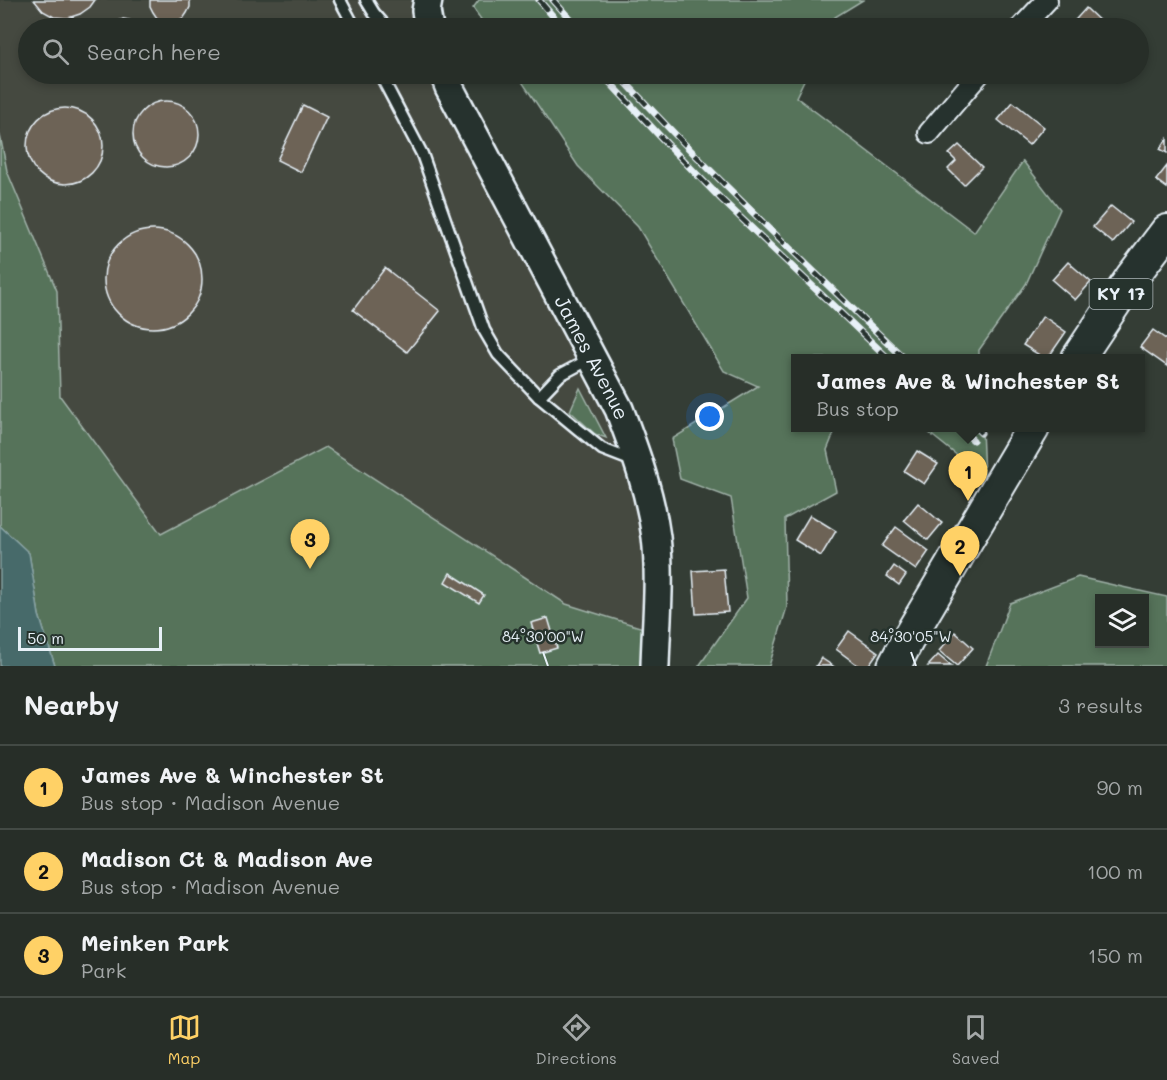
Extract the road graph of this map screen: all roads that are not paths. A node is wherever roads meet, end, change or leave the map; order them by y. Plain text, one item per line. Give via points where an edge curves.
1 (340, 0) edge
2 (366, 0) edge
3 (428, 0) edge
4 (1047, 0) edge
5 (350, 18) edge
6 (378, 18) edge
7 (427, 18) edge
8 (1030, 18) edge
9 (386, 84) edge
10 (448, 84) edge
11 (971, 84) edge
12 (929, 133) dead end
13 (1167, 231) edge
14 (1081, 354) edge
15 (592, 358) junction
16 (539, 396) junction
17 (1031, 432) edge
18 (639, 464) junction
19 (655, 666) edge
20 (894, 666) edge

1 - 5 lane
2 - 6 lane
3 - 7 main road
4 - 8 street
9 - 16 lane via 422,154 484,330 498,354
10 - 15 main road, James Avenue
11 - 12 street
13 - 14 main road, KY 17
15 - 16 lane via 560,375
15 - 18 main road, James Avenue via 619,409
16 - 18 lane via 602,449
17 - 20 main road
18 - 19 main road, James Avenue via 656,539

